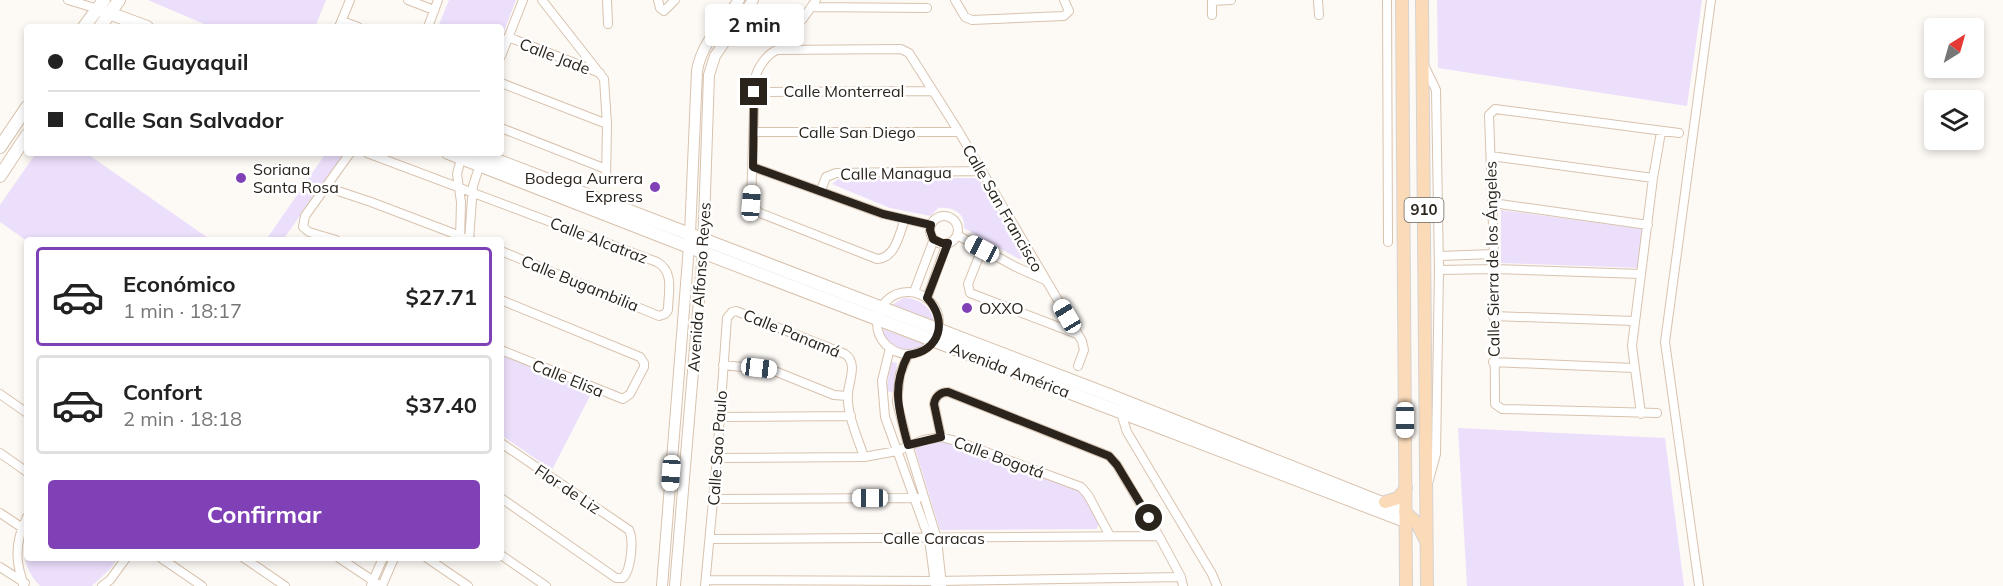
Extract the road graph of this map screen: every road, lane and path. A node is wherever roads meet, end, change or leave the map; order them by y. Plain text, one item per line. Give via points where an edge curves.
1 (68, 0) edge
2 (119, 0) edge
3 (350, 0) edge
4 (408, 0) edge
5 (438, 0) edge
6 (523, 0) edge
7 (542, 0) edge
8 (607, 0) edge
9 (658, 0) edge
10 (675, 0) edge
11 (739, 0) edge
12 (753, 0) edge
13 (955, 0) edge
14 (1212, 0) edge
15 (1231, 0) edge
16 (1318, 0) edge
17 (1388, 0) edge
18 (1402, 0) edge
19 (1422, 0) edge
20 (1711, 0) edge
21 (902, 3) edge
22 (814, 4) edge
23 (1066, 4) edge
24 (927, 8) dead end
25 (434, 10) junction
26 (100, 13) edge
27 (1212, 15) dead end
28 (1318, 15) dead end
29 (725, 19) junction
30 (802, 20) dead end
31 (87, 24) edge
32 (119, 24) edge
33 (137, 24) edge
34 (341, 24) edge
35 (429, 24) edge
36 (608, 24) dead end
37 (735, 26) junction
38 (508, 38) junction
39 (504, 48) edge
40 (1423, 63) junction
41 (601, 74) junction
42 (504, 84) edge
43 (933, 90) junction
44 (754, 92) junction
45 (24, 111) edge
46 (607, 124) junction
47 (504, 129) edge
48 (754, 132) junction
49 (959, 132) junction
50 (1662, 132) junction
51 (1679, 133) dead end
52 (24, 140) edge
53 (0, 147) edge
54 (348, 156) edge
55 (375, 156) edge
56 (462, 156) edge
57 (1491, 156) junction
58 (480, 158) edge
59 (753, 167) junction
60 (606, 169) junction
61 (982, 171) junction
62 (0, 176) edge
63 (1653, 178) junction
64 (606, 182) dead end
65 (326, 187) junction
66 (458, 187) junction
67 (821, 190) junction
68 (472, 193) junction
69 (1492, 203) junction
70 (905, 219) junction
71 (931, 225) junction
72 (1648, 225) junction
73 (957, 235) junction
74 (327, 237) edge
75 (461, 237) edge
76 (466, 237) edge
77 (466, 237) edge
78 (704, 239) junction
79 (933, 239) junction
80 (689, 241) junction
81 (1388, 242) dead end
82 (948, 243) junction
83 (982, 249) junction
84 (703, 252) junction
85 (504, 253) edge
86 (1494, 254) junction
87 (1439, 256) junction
88 (1494, 268) junction
89 (1439, 270) junction
90 (1641, 274) junction
91 (921, 275) junction
92 (933, 280) junction
93 (1046, 280) junction
94 (914, 292) junction
95 (927, 298) junction
96 (504, 301) edge
97 (732, 312) joint
98 (879, 313) junction
99 (659, 316) joint
100 (1493, 316) junction
101 (1634, 321) junction
102 (1077, 334) junction
103 (937, 335) junction
104 (890, 348) junction
105 (504, 351) edge
106 (908, 355) junction
107 (1493, 362) junction
108 (723, 365) junction
109 (1078, 366) dead end
110 (1634, 368) junction
111 (0, 394) edge
112 (847, 396) junction
113 (897, 402) junction
114 (1110, 402) junction
115 (883, 405) junction
116 (24, 411) edge
117 (1121, 413) junction
118 (1657, 413) dead end
119 (1641, 414) junction
120 (851, 416) junction
121 (720, 417) junction
122 (941, 437) junction
123 (504, 445) edge
124 (908, 445) junction
125 (897, 451) junction
126 (0, 453) edge
127 (864, 457) junction
128 (717, 458) junction
129 (24, 470) edge
130 (1406, 488) junction
131 (1425, 492) junction
132 (919, 497) junction
133 (714, 499) junction
134 (504, 500) edge
135 (1385, 502) junction
136 (0, 513) edge
137 (1405, 516) junction
138 (24, 522) edge
139 (21, 527) junction
140 (1110, 536) junction
141 (1159, 536) junction
142 (933, 538) junction
143 (710, 539) junction
144 (1427, 543) junction
145 (504, 557) edge
146 (124, 561) edge
147 (165, 561) edge
148 (248, 561) edge
149 (343, 561) edge
150 (382, 561) edge
151 (392, 561) edge
152 (431, 561) edge
153 (0, 567) edge
154 (1182, 582) edge
155 (106, 583) edge
156 (705, 583) edge
157 (939, 583) edge
158 (25, 585) edge
159 (377, 585) edge
160 (118, 586) edge
161 (202, 586) edge
162 (285, 586) edge
163 (468, 586) edge
164 (546, 586) edge
165 (662, 586) edge
166 (675, 586) edge
167 (1217, 586) edge
168 (1406, 586) edge
169 (1427, 586) edge
170 (1699, 586) edge

1 - 26 street
2 - 26 main road
3 - 34 street
4 - 25 street
5 - 25 street
6 - 38 street
7 - 41 street
8 - 36 street
9 - 10 street via 664,11
11 - 29 street, Avenida Alfonso Reyes
12 - 37 street, Avenida Alfonso Reyes
13 - 23 street via 972,20 1064,16 1068,13
14 - 15 street
14 - 27 street
16 - 28 street
17 - 81 street
18 - 130 main road
19 - 40 main road, 910
20 - 170 street via 1665,342
21 - 22 street
21 - 24 street
22 - 30 street
25 - 35 street
26 - 31 main road
26 - 32 main road
26 - 33 main road
29 - 37 street
29 - 80 street, Avenida Alfonso Reyes via 701,55 697,71
37 - 78 street, Avenida Alfonso Reyes via 715,56 709,75
38 - 39 street
38 - 41 street, Calle Jade
40 - 87 street via 1436,90
40 - 131 main road, 910
41 - 46 street
42 - 46 street
43 - 44 street, Calle Monterreal
43 - 44 street, Calle San Francisco via 909,53 901,49 777,50 755,75
43 - 49 street, Calle San Francisco
44 - 48 street
45 - 53 main road
46 - 60 street
47 - 60 street
48 - 49 street, Calle San Diego
48 - 59 street
49 - 61 street, Calle San Francisco
50 - 51 street
50 - 57 street, Calle Sierra de los Ángeles via 1495,109 1489,114
50 - 63 street
52 - 62 main road
54 - 65 street
55 - 66 street, Calle Alcatraz
56 - 58 main road, Avenida América
56 - 66 street
57 - 63 street
57 - 69 street, Calle Sierra de los Ángeles
58 - 68 street
58 - 80 main road, Avenida América
59 - 67 street
59 - 70 street via 751,203 756,211 877,259 893,250
60 - 64 street
61 - 67 street, Calle Managua via 836,173 826,177
61 - 93 street, Calle San Francisco
63 - 72 street
65 - 74 street via 303,224 305,230
65 - 75 street
66 - 68 street, Calle Alcatraz
66 - 76 street
67 - 70 street
68 - 77 street
68 - 99 street, Calle Alcatraz via 662,265 669,276 668,310
69 - 72 street
69 - 86 street, Calle Sierra de los Ángeles
70 - 71 street
71 - 73 street via 942,216 951,218 957,225
71 - 79 street
72 - 90 street
73 - 82 street
73 - 83 street
78 - 80 main road, Avenida América
78 - 84 street, Avenida Alfonso Reyes
78 - 98 main road, Avenida América
79 - 82 street
79 - 91 street
80 - 84 main road, Avenida América
80 - 165 street, Avenida Alfonso Reyes
82 - 92 street
83 - 93 street
83 - 102 street via 968,285 970,293
84 - 98 main road, Avenida América
84 - 166 street, Avenida Alfonso Reyes
85 - 99 street, Calle Bugambilia
86 - 87 street
86 - 88 street, Calle Sierra de los Ángeles
87 - 89 street
88 - 89 street
88 - 90 street
88 - 100 street, Calle Sierra de los Ángeles
89 - 131 street via 1436,454
90 - 101 street
91 - 92 street
91 - 94 street
92 - 95 street
93 - 102 street, Calle San Francisco
94 - 95 street
94 - 98 street via 895,295
95 - 103 street via 939,318
96 - 105 street, Calle Elisa via 640,357 644,367 630,394 623,399
97 - 108 street, Calle Sao Paulo via 727,318
97 - 112 street, Calle Panamá via 845,354 852,365
98 - 103 main road, Avenida América
98 - 104 street via 880,335
100 - 101 street
100 - 107 street, Calle Sierra de los Ángeles
101 - 110 street
102 - 109 street, Calle San Francisco via 1084,350
103 - 106 street via 923,351
103 - 114 main road, Avenida América
104 - 106 street
104 - 115 street via 882,381
106 - 113 street via 900,374
107 - 110 street
107 - 119 street, Calle Sierra de los Ángeles via 1493,401 1502,409
108 - 112 street via 772,370 834,395
108 - 121 street, Calle Sao Paulo
110 - 119 street
111 - 116 street
112 - 120 street
113 - 115 street
113 - 124 street
114 - 117 main road, Avenida América
114 - 135 main road, Avenida América
115 - 125 street
117 - 137 main road, Avenida América
117 - 167 street via 1127,432
118 - 119 street
120 - 121 street
120 - 127 street
121 - 128 street, Calle Sao Paulo
122 - 124 street, Calle Bogotá
122 - 140 street, Calle Bogotá via 1081,487
122 - 141 street via 934,399 948,392 1103,453 1117,465
123 - 134 street, Flor de Liz via 626,528 632,537 626,576 616,578
124 - 125 street, Calle Bogotá
124 - 132 street
125 - 127 street, Calle Bogotá
125 - 132 street
126 - 129 street
127 - 128 street, Calle Bogotá
128 - 133 street, Calle Sao Paulo
130 - 135 main road via 1398,498
130 - 137 main road
131 - 144 main road, 910
132 - 133 street
132 - 142 street
133 - 143 street, Calle Sao Paulo
135 - 137 main road, Avenida América
136 - 139 street
137 - 144 main road via 1417,523
137 - 168 main road
138 - 139 street
139 - 158 street via 17,558
140 - 141 street, Calle Caracas
140 - 142 street, Calle Caracas
141 - 154 street
142 - 143 street, Calle Caracas
142 - 157 street
143 - 156 street, Calle Sao Paulo
144 - 169 main road, 910
145 - 164 street
146 - 155 street
147 - 161 street
148 - 162 street
149 - 159 street
150 - 159 street
151 - 159 street
152 - 163 street
153 - 158 street
154 - 157 street
155 - 160 street
156 - 157 street

